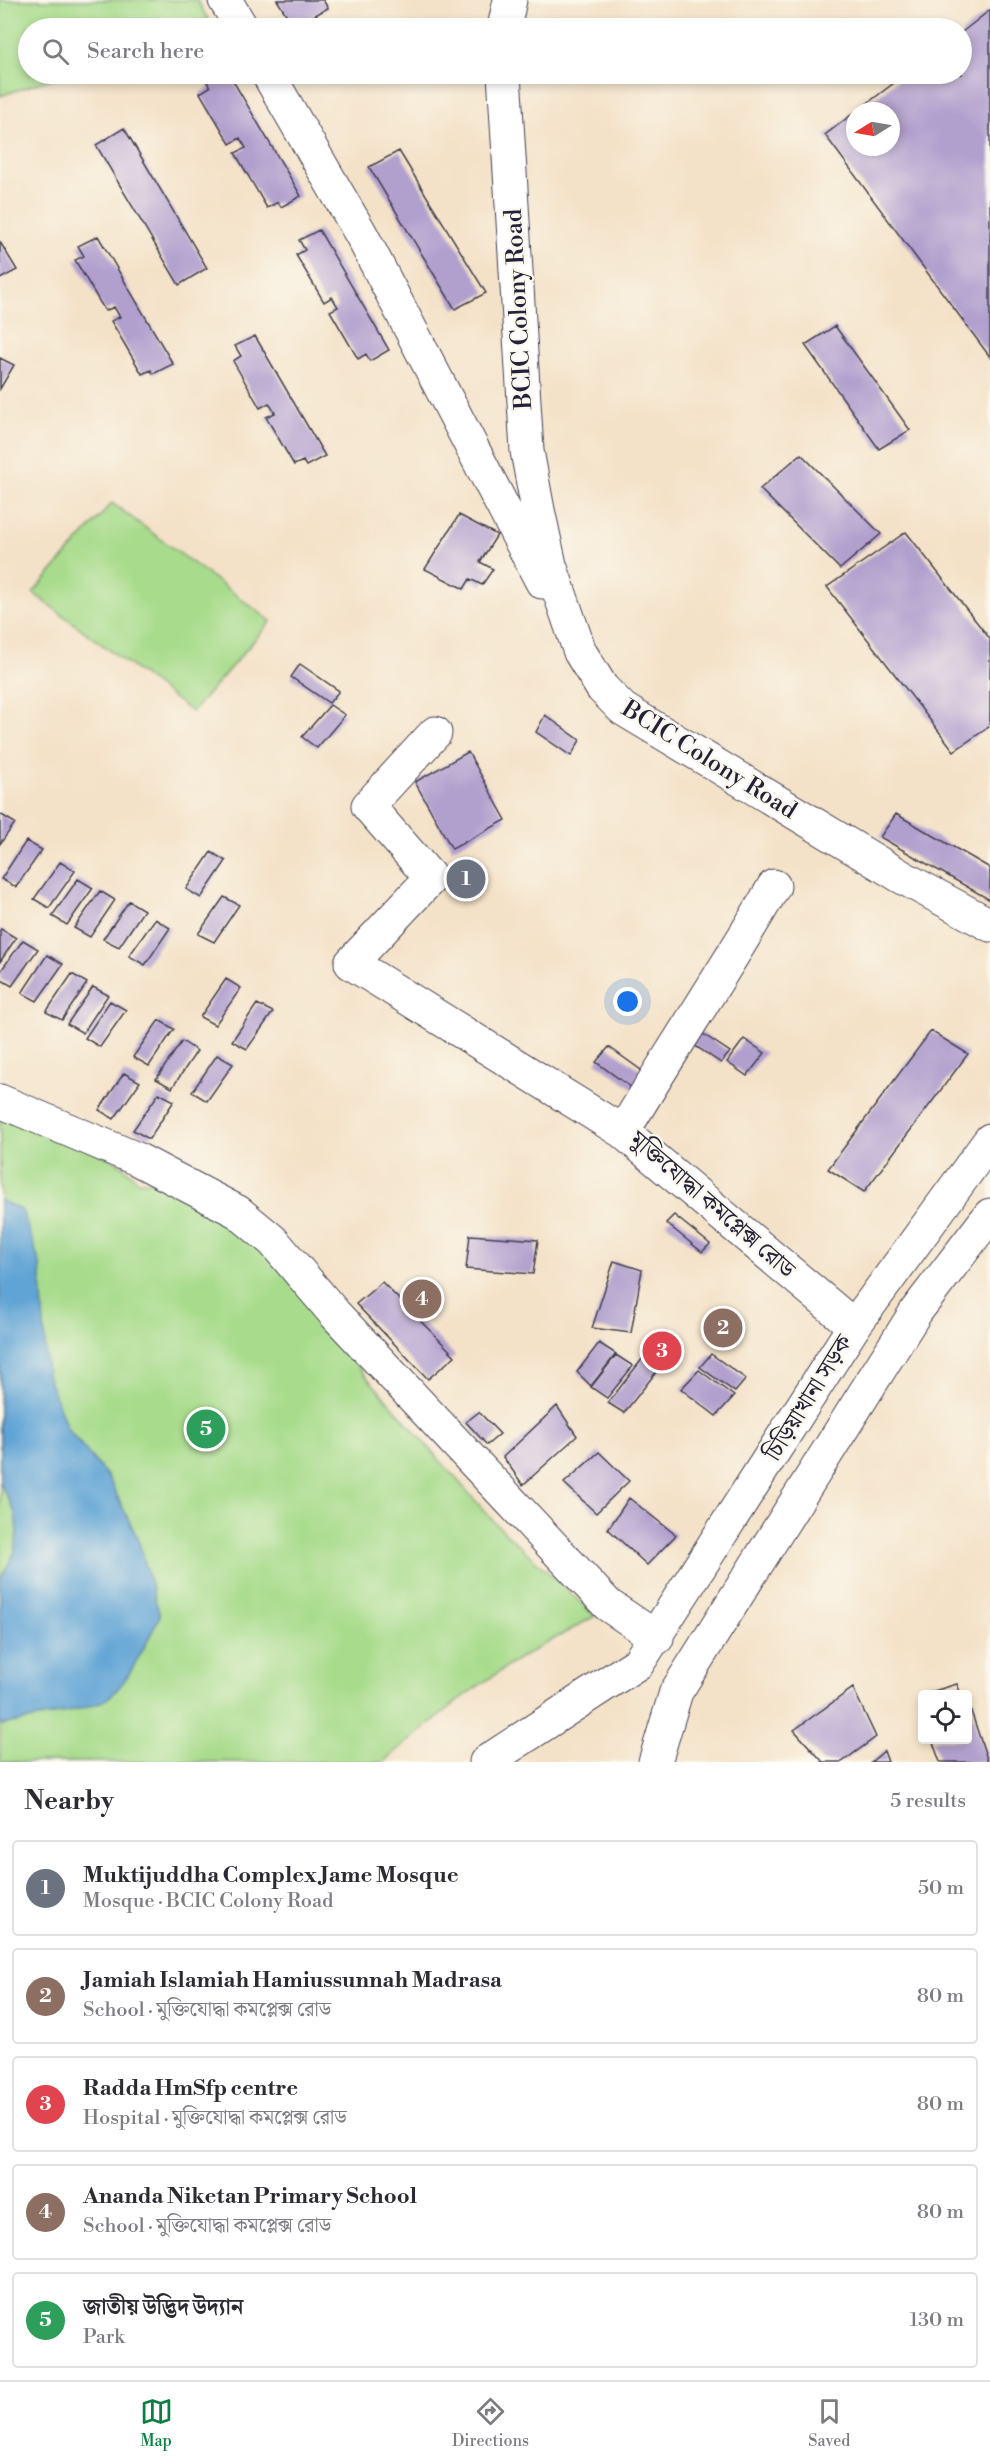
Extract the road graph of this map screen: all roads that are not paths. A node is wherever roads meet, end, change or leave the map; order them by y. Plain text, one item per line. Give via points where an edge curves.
1 (225, 0) edge
2 (510, 0) edge
3 (236, 18) edge
4 (506, 18) edge
5 (274, 84) edge
6 (505, 84) edge
7 (580, 652) junction
8 (435, 733) dead end
9 (774, 886) dead end
10 (990, 925) edge
11 (0, 1101) edge
12 (623, 1132) junction
13 (990, 1140) edge
14 (990, 1215) edge
15 (854, 1326) junction
16 (648, 1651) junction
17 (676, 1692) junction
18 (486, 1762) edge
19 (656, 1762) edge

1 - 3 street
2 - 4 street
5 - 7 street via 361,234
6 - 7 street, BCIC Colony Road via 528,451 550,565
7 - 10 street, BCIC Colony Road via 602,688 622,709 902,877
8 - 12 street via 368,807 431,878 351,963
9 - 12 street, মুক্তিযোদ্ধা কমপ্লেক্স রোড
11 - 16 street via 137,1159 238,1212 273,1241 335,1314
12 - 15 street, মুক্তিযোদ্ধা কমপ্লেক্স রোড
13 - 15 street, চিড়িয়াখানা সড়ক
14 - 17 street, চিড়িয়াখানা সড়ক via 916,1310
15 - 16 street, চিড়িয়াখানা সড়ক
16 - 17 street
16 - 18 street, চিড়িয়াখানা সড়ক
17 - 19 street, চিড়িয়াখানা সড়ক

